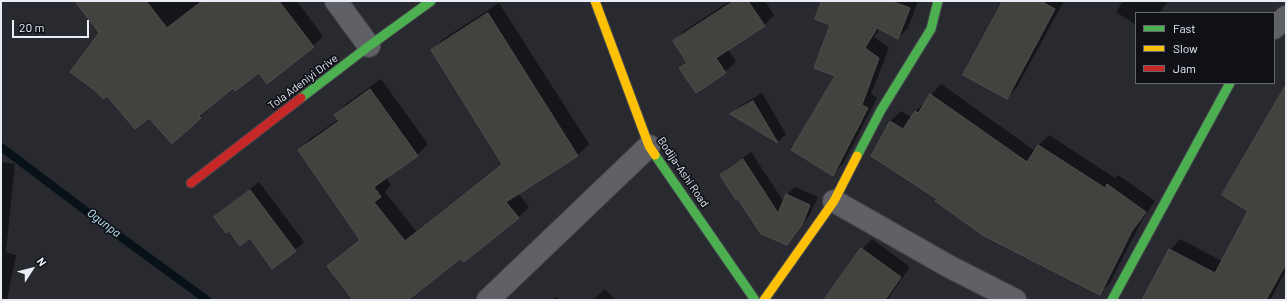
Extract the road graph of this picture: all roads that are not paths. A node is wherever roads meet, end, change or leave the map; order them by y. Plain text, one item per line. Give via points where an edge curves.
1 (336, 1) edge
2 (431, 1) edge
3 (595, 1) edge
4 (938, 1) edge
5 (1286, 17) edge
6 (1275, 27) edge
7 (369, 46) junction
8 (1229, 84) edge
9 (649, 146) junction
10 (190, 183) dead end
11 (834, 201) junction
12 (488, 300) edge
13 (755, 300) edge
14 (764, 300) edge
15 (1015, 300) edge
16 (1112, 300) edge

1 - 7 street
2 - 7 street, Tola Adeniyi Drive
3 - 9 street, Bodija-Ashi Road
4 - 11 street via 931,29 881,110
5 - 6 street
7 - 10 street, Tola Adeniyi Drive
8 - 16 street
9 - 12 street
9 - 13 street, Bodija-Ashi Road
11 - 14 street
11 - 15 street via 950,267

